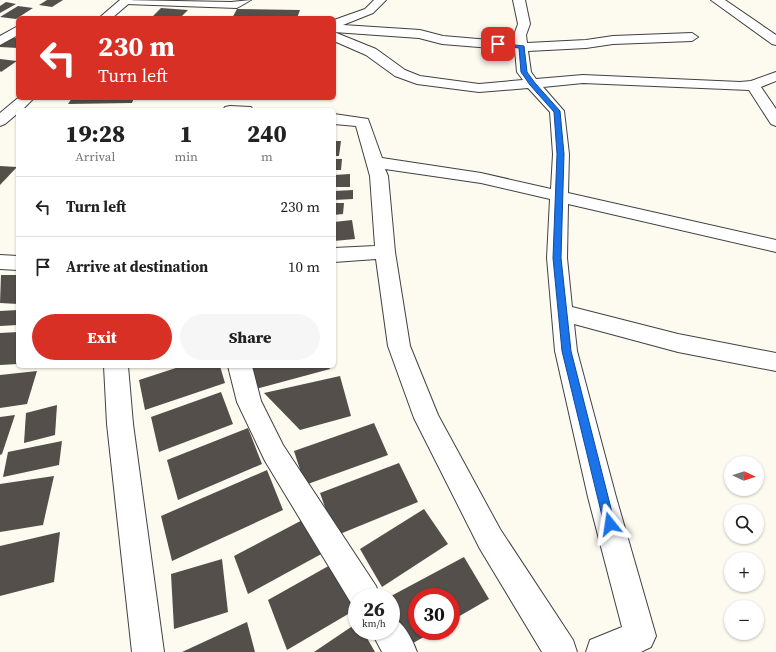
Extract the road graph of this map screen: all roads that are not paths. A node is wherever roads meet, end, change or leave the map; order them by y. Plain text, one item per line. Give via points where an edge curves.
1 (127, 0) edge
2 (246, 0) edge
3 (380, 0) edge
4 (519, 0) edge
5 (718, 0) edge
6 (141, 1) edge
7 (107, 16) edge
8 (123, 16) edge
9 (336, 23) edge
10 (336, 28) edge
11 (16, 31) edge
12 (336, 37) edge
13 (692, 37) dead end
14 (0, 41) edge
15 (776, 41) edge
16 (522, 47) junction
17 (776, 76) edge
18 (532, 84) junction
19 (753, 85) junction
20 (16, 94) edge
21 (24, 100) edge
22 (7, 113) edge
23 (336, 119) edge
24 (776, 121) edge
25 (376, 162) junction
26 (560, 196) junction
27 (776, 246) edge
28 (385, 252) junction
29 (336, 255) edge
30 (0, 262) edge
31 (16, 263) edge
32 (563, 313) junction
33 (776, 362) edge
34 (116, 368) edge
35 (240, 368) edge
36 (359, 588) edge
37 (393, 640) edge
38 (148, 652) edge
39 (401, 652) edge
40 (561, 652) edge
41 (602, 652) edge

1 - 6 street
1 - 7 street
2 - 6 street via 237,5
3 - 9 street via 369,11
4 - 16 street via 524,24 520,35
5 - 15 street
6 - 8 street
10 - 16 street via 420,34 442,40
11 - 14 street
12 - 18 street via 371,52 400,73 417,80 479,88
13 - 16 street
16 - 18 street via 524,72
17 - 19 street
18 - 19 street via 583,79 622,79 724,86
18 - 26 street via 557,111 561,154
19 - 24 street
20 - 22 street
21 - 22 street
23 - 25 street via 363,122
25 - 26 street via 482,178
25 - 28 street
26 - 27 street
26 - 32 street via 557,258
28 - 29 street
28 - 40 street via 399,346 427,418 490,539
30 - 31 street
32 - 33 street via 678,343
32 - 41 street via 566,351 640,636
34 - 38 street via 120,424
35 - 36 street via 249,402 274,453
37 - 39 street

